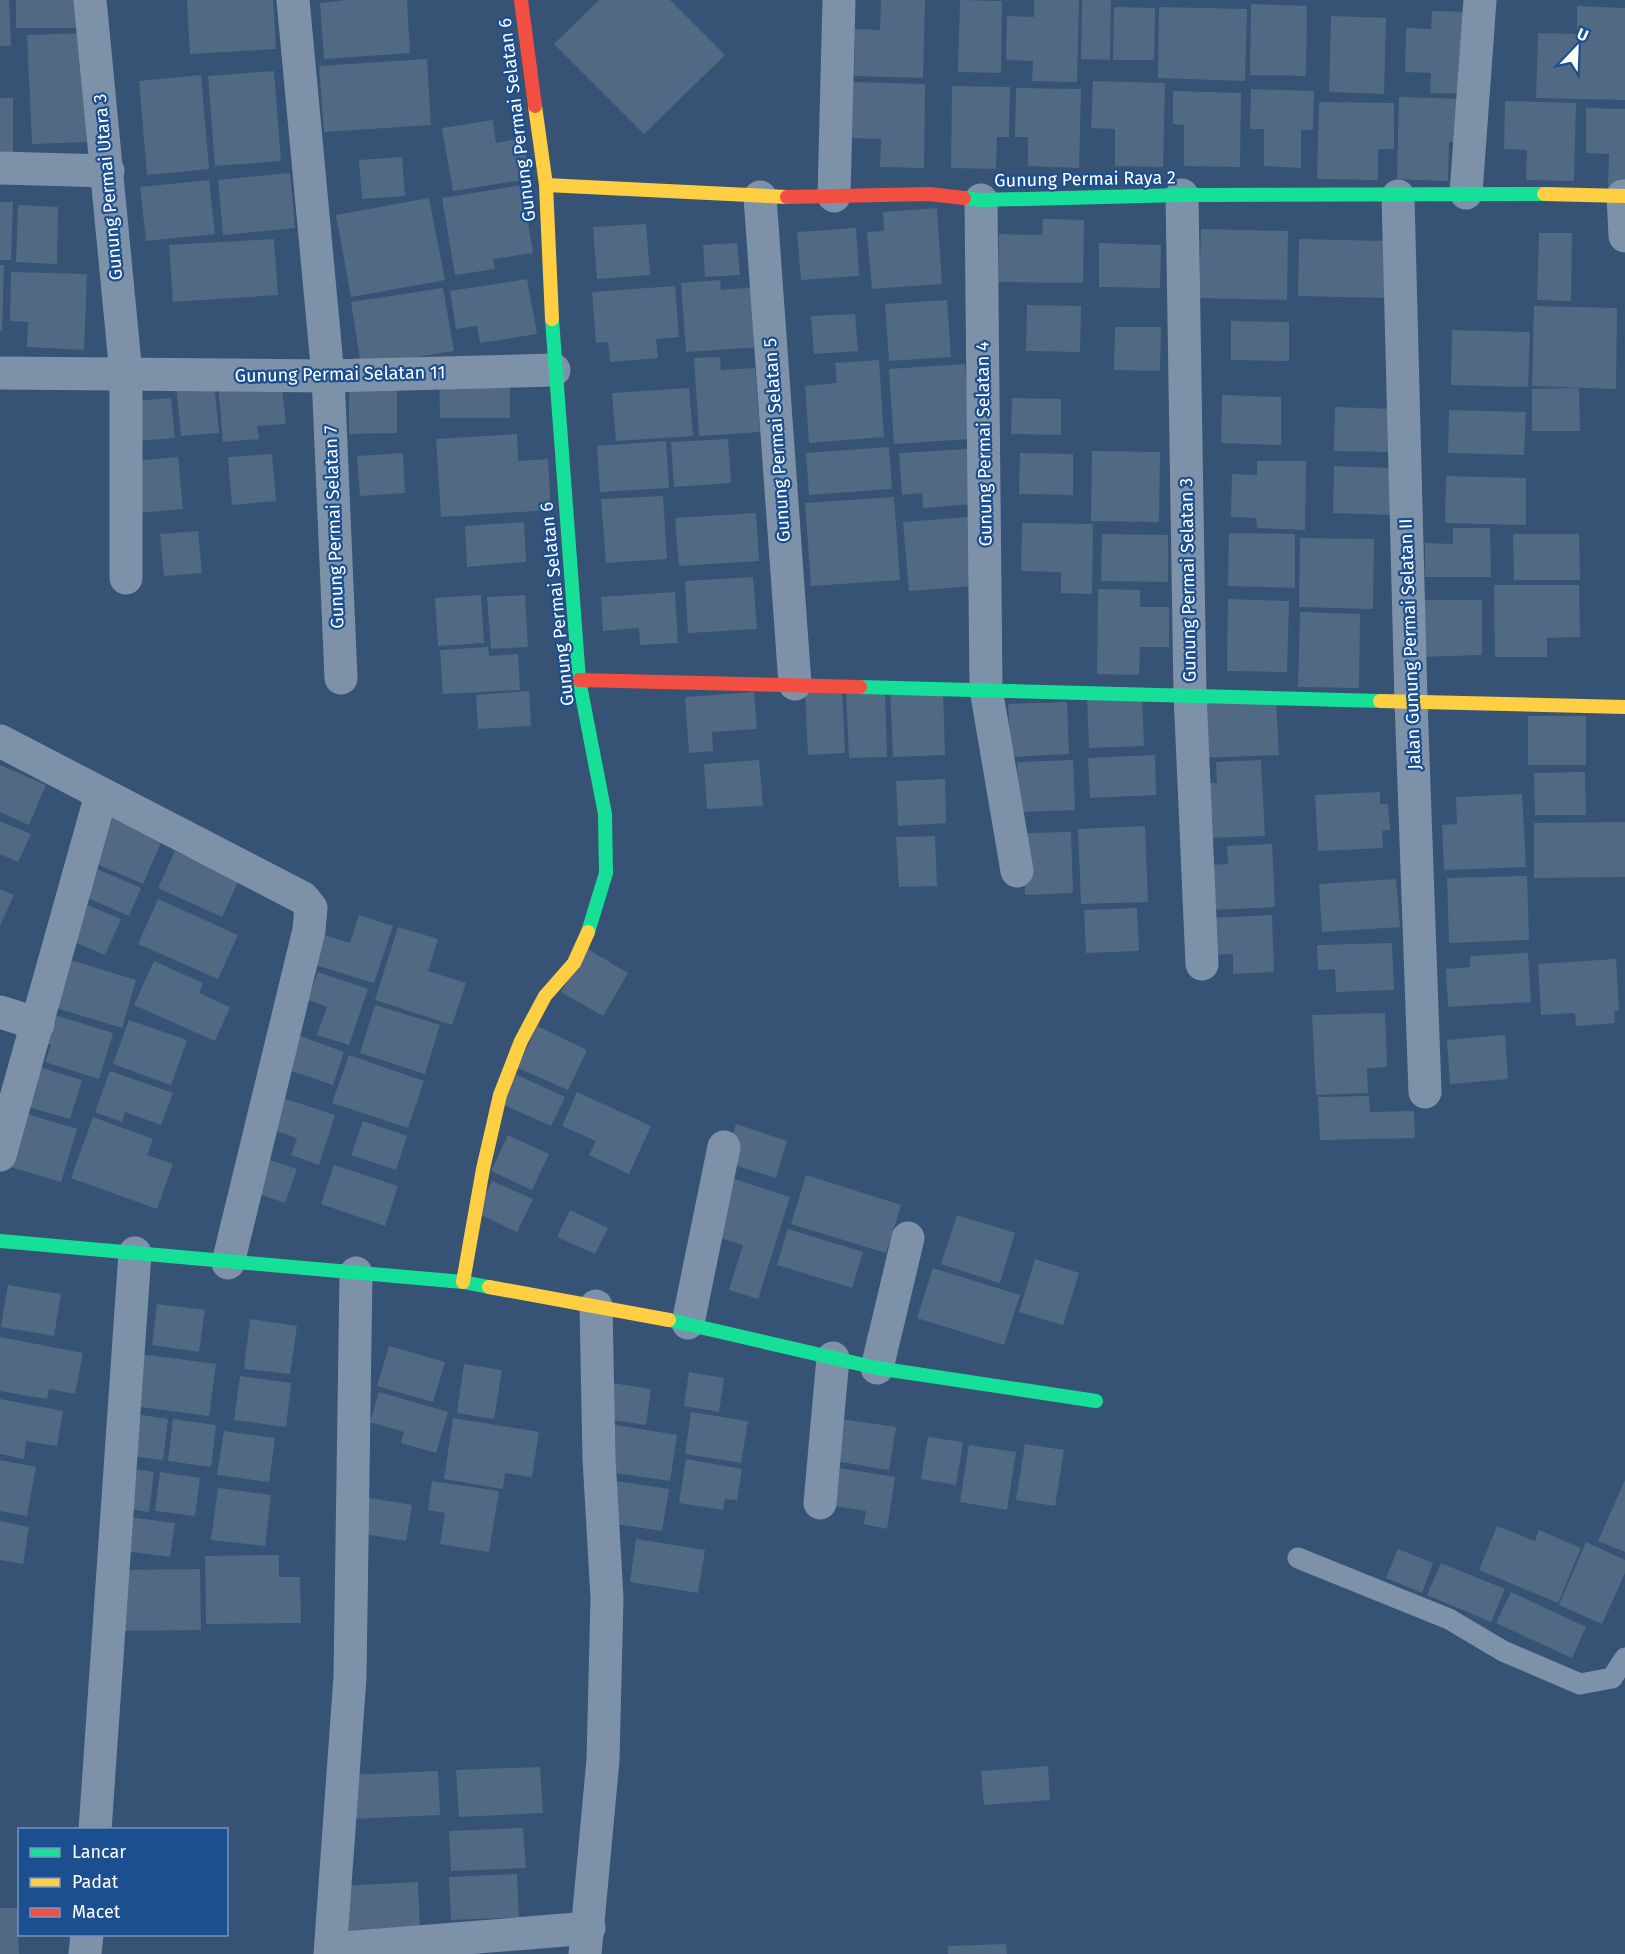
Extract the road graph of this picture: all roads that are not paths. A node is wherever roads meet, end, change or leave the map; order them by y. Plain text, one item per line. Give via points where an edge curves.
1 (90, 0) edge
2 (292, 0) edge
3 (521, 0) edge
4 (839, 0) edge
5 (1480, 0) edge
6 (0, 168) edge
7 (108, 171) junction
8 (546, 185) junction
9 (1466, 193) junction
10 (1182, 195) junction
11 (834, 196) junction
12 (1398, 196) junction
13 (1624, 196) edge
14 (759, 197) junction
15 (981, 200) junction
16 (1625, 236) edge
17 (554, 370) junction
18 (0, 373) edge
19 (126, 374) junction
20 (328, 376) junction
21 (126, 578) dead end
22 (341, 678) dead end
23 (579, 680) junction
24 (795, 684) junction
25 (986, 689) junction
26 (1190, 694) junction
27 (1411, 701) junction
28 (1625, 707) edge
29 (0, 741) edge
30 (101, 795) junction
31 (1017, 871) dead end
32 (1202, 964) dead end
33 (0, 1012) edge
34 (38, 1024) junction
35 (1425, 1092) dead end
36 (724, 1147) dead end
37 (0, 1155) edge
38 (908, 1238) dead end
39 (0, 1241) edge
40 (135, 1253) junction
41 (228, 1263) junction
42 (356, 1273) junction
43 (464, 1282) junction
44 (596, 1306) junction
45 (688, 1323) junction
46 (833, 1358) junction
47 (877, 1368) junction
48 (1096, 1401) dead end
49 (820, 1503) dead end
50 (1298, 1558) dead end
51 (1625, 1658) edge
52 (95, 1828) edge
53 (87, 1936) edge
54 (587, 1941) edge
55 (330, 1952) edge
56 (85, 1954) edge

1 - 7 street, Gunung Permai Utara 3
2 - 20 street, Gunung Permai Selatan 7
3 - 8 street, Gunung Permai Selatan 6
4 - 11 street
5 - 9 street
6 - 7 street
7 - 19 street, Gunung Permai Utara 3
8 - 14 street, Gunung Permai Raya 2
8 - 17 street, Gunung Permai Selatan 6
9 - 12 street, Gunung Permai Raya 2
9 - 13 street, Gunung Permai Raya 2
10 - 12 street, Gunung Permai Raya 2
10 - 15 street, Gunung Permai Raya 2
10 - 26 street, Gunung Permai Selatan 3
11 - 14 street, Gunung Permai Raya 2
11 - 15 street, Gunung Permai Raya 2 via 929,194
12 - 27 street, Jalan Gunung Permai Selatan II
13 - 16 street
14 - 24 street, Gunung Permai Selatan 5
15 - 25 street, Gunung Permai Selatan 4
17 - 20 street, Gunung Permai Selatan 11
17 - 23 street, Gunung Permai Selatan 6
18 - 19 street, Gunung Permai Selatan 11
19 - 20 street, Gunung Permai Selatan 11
19 - 21 street, Gunung Permai Utara 3
20 - 22 street, Gunung Permai Selatan 7
23 - 24 street
23 - 43 street, Gunung Permai Selatan 6 via 605,814 606,873 593,922 574,963 545,996 521,1041 500,1095
24 - 25 street
25 - 26 street
25 - 31 street, Gunung Permai Selatan 4
26 - 27 street
26 - 32 street, Gunung Permai Selatan 3
27 - 28 street
27 - 35 street, Jalan Gunung Permai Selatan II
29 - 30 street
30 - 34 street
30 - 41 street via 303,898 311,908
33 - 34 street
34 - 37 street
36 - 45 street
38 - 47 street
39 - 40 street
40 - 41 street
40 - 52 street
41 - 42 street
42 - 43 street
42 - 55 street via 350,1677
43 - 44 street
44 - 45 street
44 - 54 street via 598,1458 607,1599 603,1760
45 - 46 street
46 - 47 street
46 - 49 street
47 - 48 street
50 - 51 lane via 1449,1618 1503,1651 1580,1684 1612,1678
53 - 56 street
54 - 55 street

